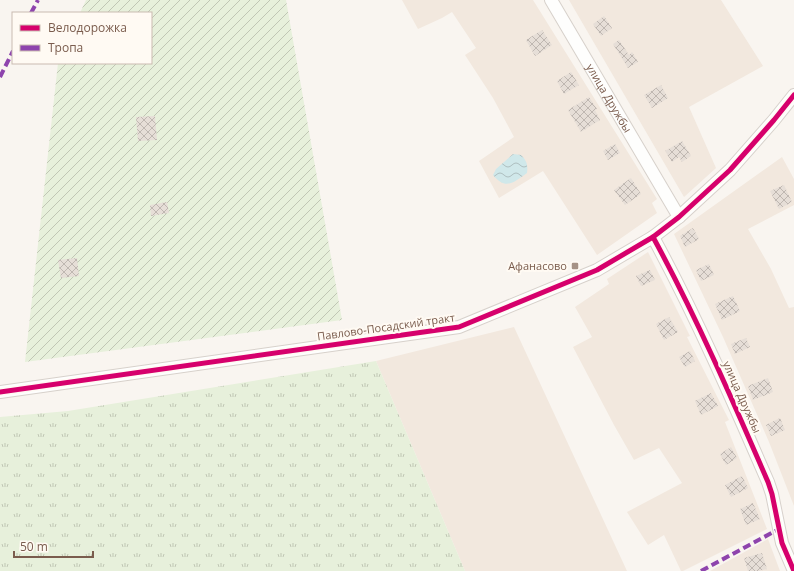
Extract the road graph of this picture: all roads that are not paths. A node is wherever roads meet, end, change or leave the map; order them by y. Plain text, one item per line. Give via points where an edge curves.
1 (551, 0) edge
2 (794, 95) edge
3 (679, 217) junction
4 (653, 237) junction
5 (0, 392) edge
6 (794, 571) edge

1 - 3 street, улица Дружбы
2 - 3 street, Павлово-Посадский тракт via 730,170
3 - 4 street, Павлово-Посадский тракт
4 - 5 street, Павлово-Посадский тракт via 597,270 460,327
4 - 6 street, улица Дружбы via 713,356 768,482 782,543

